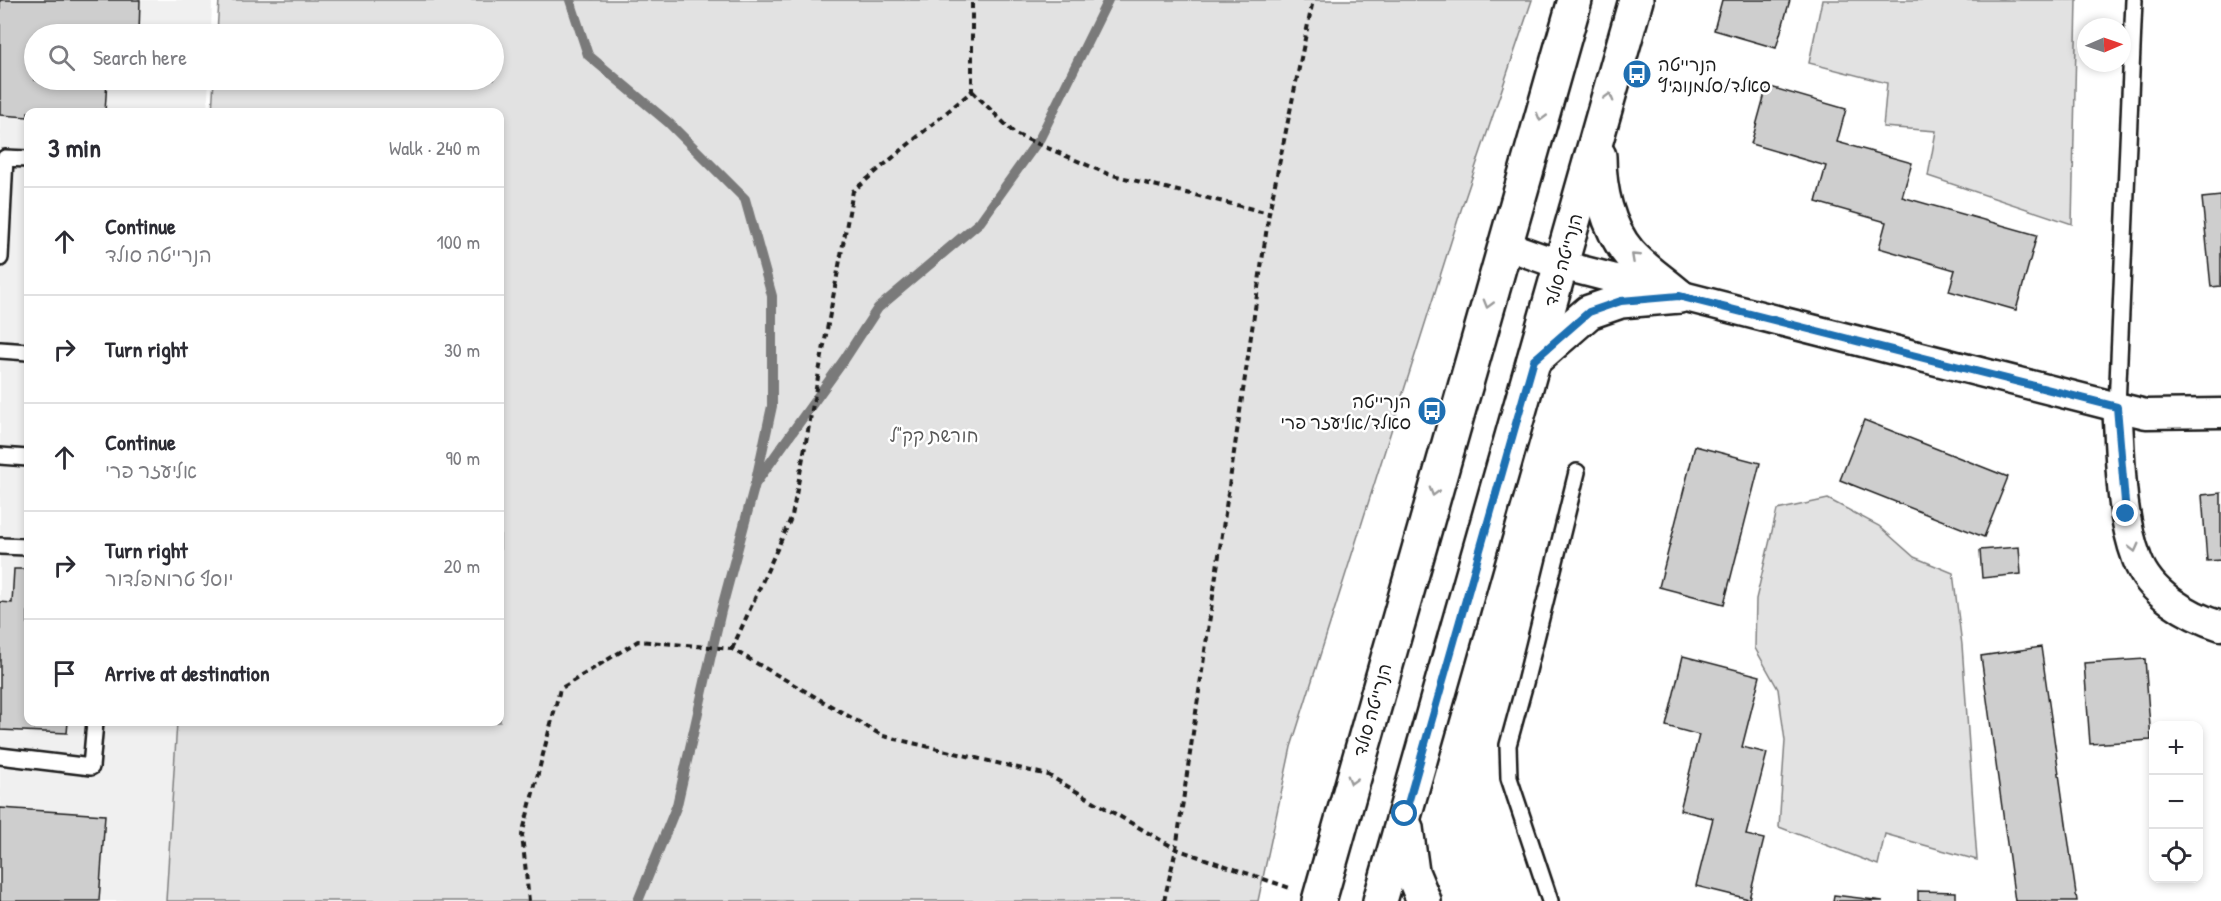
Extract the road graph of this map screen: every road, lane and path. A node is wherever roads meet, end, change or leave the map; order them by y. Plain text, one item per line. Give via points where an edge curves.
1 (972, 0) edge
2 (1313, 0) edge
3 (1575, 0) edge
4 (1636, 0) edge
5 (2134, 0) edge
6 (972, 91) junction
7 (1598, 135) junction
8 (24, 159) edge
9 (1269, 213) junction
10 (1505, 245) junction
11 (0, 258) edge
12 (1561, 265) junction
13 (1679, 296) junction
14 (0, 350) edge
15 (24, 352) edge
16 (1534, 360) junction
17 (2117, 407) junction
18 (2221, 413) edge
19 (0, 456) edge
20 (24, 458) edge
21 (1577, 472) dead end
22 (0, 546) edge
23 (24, 548) edge
24 (2221, 626) edge
25 (732, 650) junction
26 (95, 726) edge
27 (0, 756) edge
28 (1405, 814) junction
29 (1176, 849) junction
30 (1321, 890) edge
31 (529, 901) edge
32 (1164, 901) edge
33 (1380, 901) edge
34 (1424, 901) edge
35 (1550, 901) edge

1 - 6 path
2 - 9 path
3 -> 10 main road, הנרייטה סולד
7 -> 4 main road, הנרייטה סולד
5 - 17 lane
6 - 9 path via 1015,134 1108,174
6 - 25 path via 853,191 792,516
7 - 12 main road, הנרייטה סולד
13 -> 7 main road via 1629,252 1608,216 1599,180
8 - 11 lane via 5,158
9 - 29 path
10 - 12 street
10 -> 30 main road, הנרייטה סולד
12 - 13 street
12 - 16 main road, הנרייטה סולד
13 - 16 main road via 1621,301 1589,312
13 - 17 street
14 - 15 lane
16 - 28 main road, הנרייטה סולד
17 - 18 street via 2146,414
17 -> 24 street via 2126,514 2137,560 2151,583 2179,608
19 - 20 lane
21 - 35 lane via 1508,745 1509,778
22 - 23 lane
25 - 29 path via 883,736 1048,775
25 - 31 path via 638,641 560,689 522,835
26 - 27 lane via 91,767
28 - 33 main road, הנרייטה סולד
28 - 34 main road via 1412,872
29 - 30 path via 1297,890
29 - 32 path

